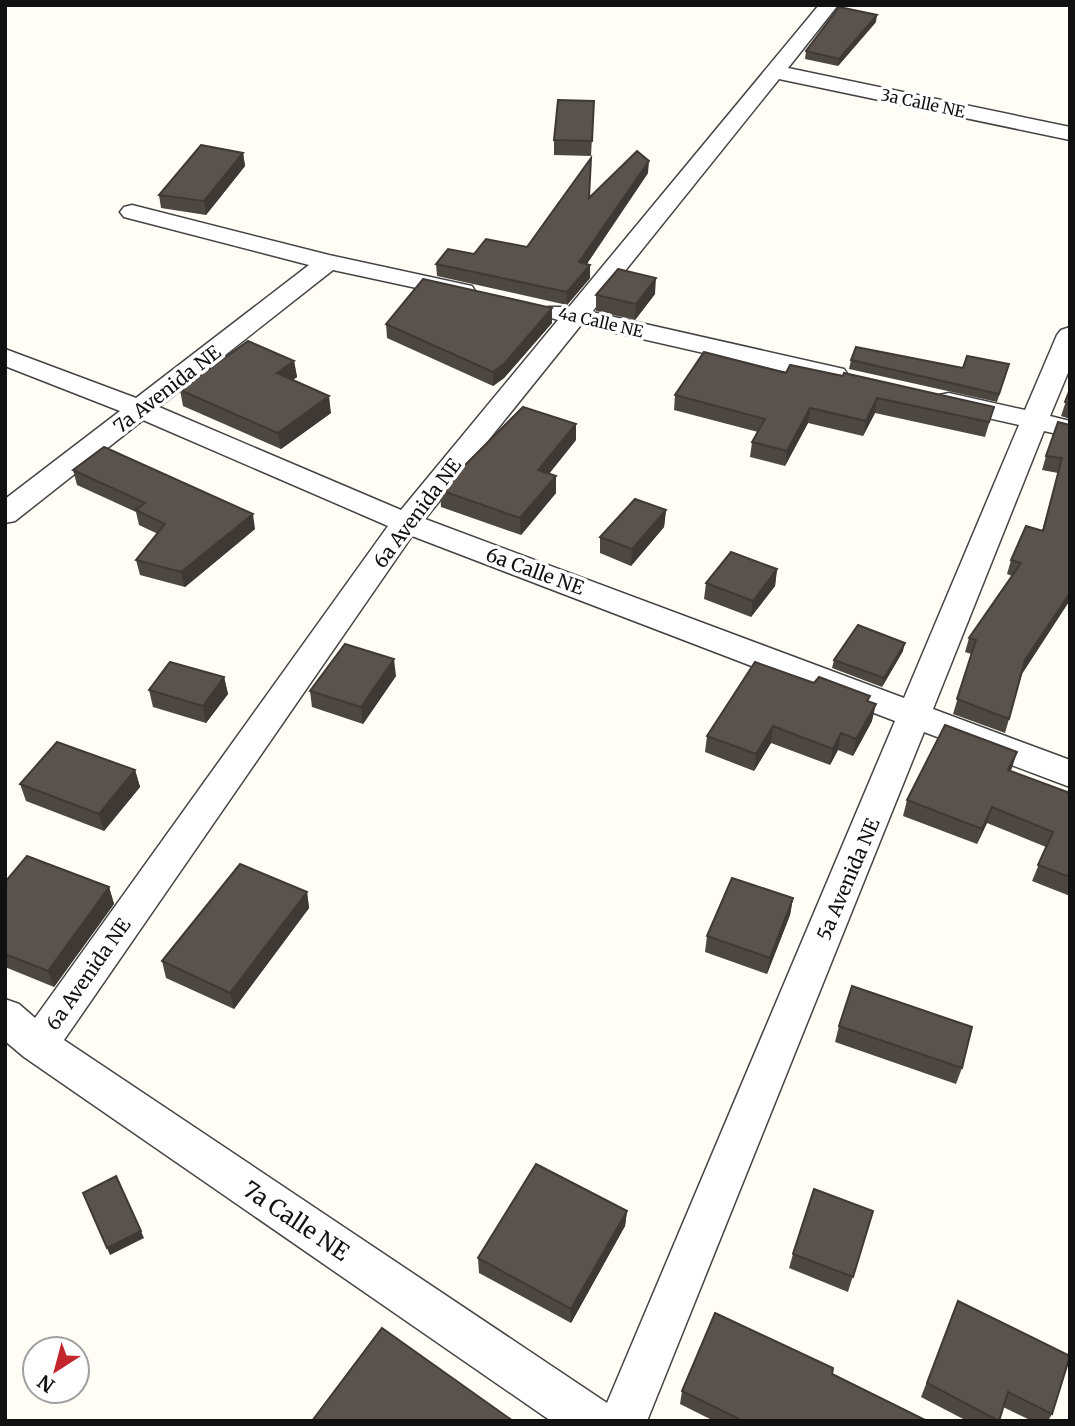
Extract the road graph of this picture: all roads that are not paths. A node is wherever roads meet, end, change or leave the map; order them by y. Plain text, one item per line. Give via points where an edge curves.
1 (829, 5) edge
2 (776, 72) junction
3 (1070, 134) edge
4 (132, 212) dead end
5 (328, 262) junction
6 (484, 296) edge
7 (536, 307) edge
8 (575, 316) junction
9 (1070, 335) edge
10 (5, 357) edge
11 (858, 381) edge
12 (926, 396) edge
13 (142, 410) junction
14 (1033, 421) junction
15 (1070, 429) edge
16 (5, 514) edge
17 (406, 523) junction
18 (917, 713) junction
19 (1070, 774) edge
20 (5, 1016) edge
21 (38, 1045) junction
22 (592, 1421) edge
23 (623, 1421) edge

1 - 2 street, 6a Avenida NE
2 - 3 street, 3a Calle NE
2 - 8 street, 6a Avenida NE
4 - 5 street
5 - 6 street
5 - 13 street, 7a Avenida NE
7 - 8 street, 4a Calle NE
8 - 11 street, 4a Calle NE
8 - 17 street, 6a Avenida NE
9 - 14 street, 5a Avenida NE
10 - 13 street, 6a Calle NE
12 - 14 street
13 - 16 street, 7a Avenida NE
13 - 17 street, 6a Calle NE
14 - 15 street
14 - 18 street, 5a Avenida NE
17 - 18 street, 6a Calle NE
17 - 21 street, 6a Avenida NE
18 - 19 street, 6a Calle NE
18 - 23 street, 5a Avenida NE
20 - 21 street, 7a Calle NE
21 - 22 street, 7a Calle NE

